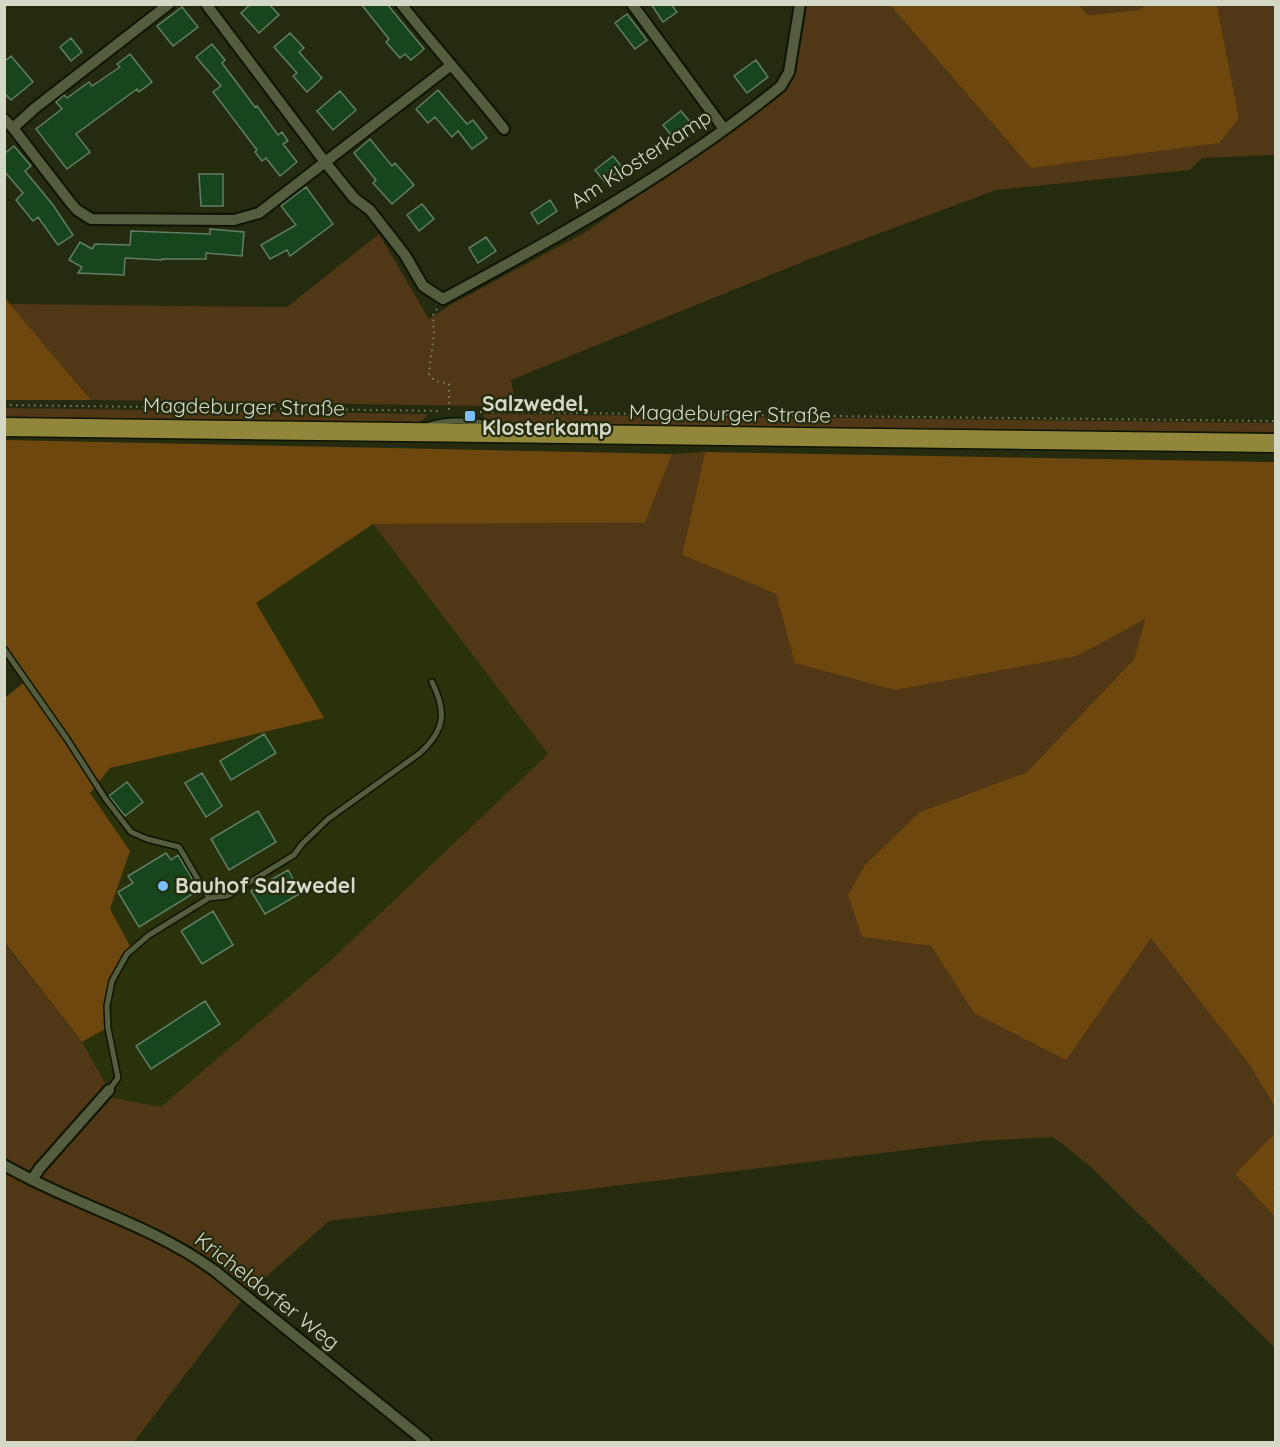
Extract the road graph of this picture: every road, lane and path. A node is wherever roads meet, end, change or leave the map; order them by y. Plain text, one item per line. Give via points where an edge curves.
1 (169, 4) edge
2 (206, 4) edge
3 (401, 4) edge
4 (632, 4) edge
5 (800, 4) edge
6 (450, 66) junction
7 (4, 118) edge
8 (13, 128) junction
9 (504, 129) dead end
10 (724, 129) junction
11 (325, 162) junction
12 (443, 299) junction
13 (4, 405) edge
14 (473, 412) dead end
15 (1275, 421) edge
16 (4, 427) edge
17 (1275, 443) edge
18 (4, 650) edge
19 (432, 682) dead end
20 (209, 898) junction
21 (109, 1090) joint
22 (4, 1165) edge
23 (32, 1180) junction
24 (426, 1443) edge

1 - 8 street
2 - 11 street
3 - 6 street
4 - 10 street
5 - 10 street, Am Klosterkamp via 787,79
6 - 9 street
6 - 11 street
7 - 8 street
8 - 11 street via 70,202 91,219 248,217 259,213
10 - 12 street, Am Klosterkamp via 544,245
11 - 12 street via 354,198 370,210 423,286
12 - 13 path via 433,315 429,374 435,381 449,384 449,411
14 - 15 path
16 - 17 main road, Magdeburger Straße
18 - 20 lane via 131,832 179,847
19 - 20 lane via 442,713 439,730 431,743 328,819 294,855 226,896
20 - 21 lane via 149,935 116,970 108,995 107,1018 118,1077
21 - 23 street
22 - 23 street, Kricheldorfer Weg
23 - 24 street, Kricheldorfer Weg via 152,1233 202,1261

